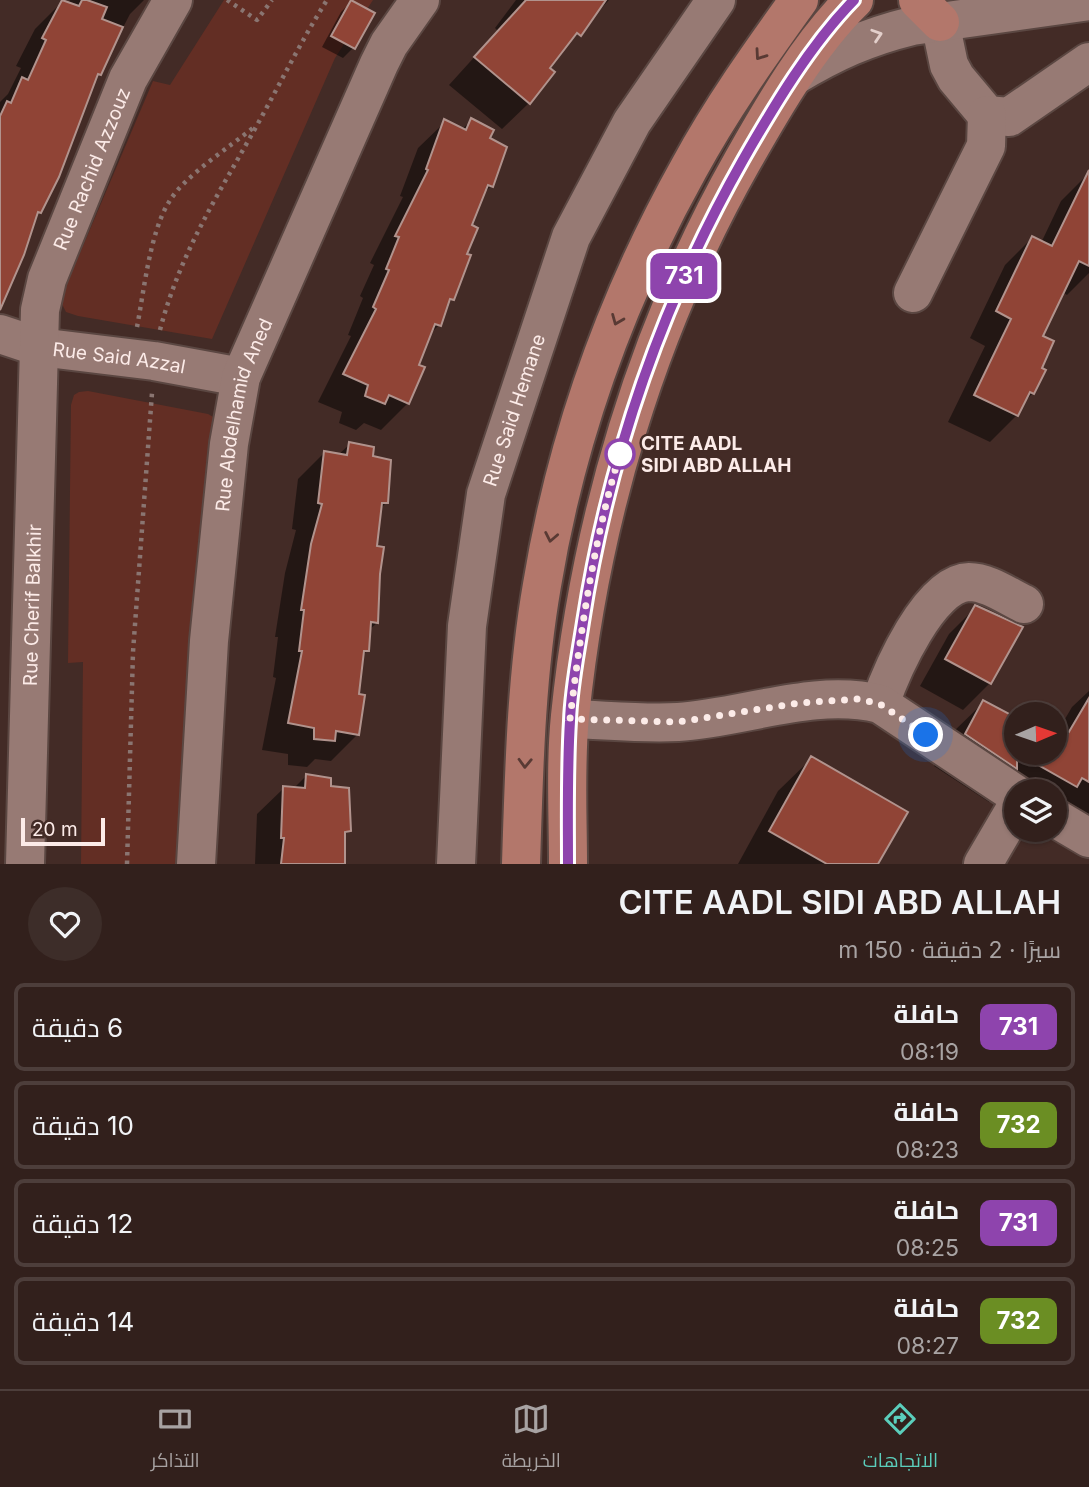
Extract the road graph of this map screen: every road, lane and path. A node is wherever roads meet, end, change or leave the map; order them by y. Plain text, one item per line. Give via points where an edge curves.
1 (173, 0) edge
2 (227, 0) edge
3 (272, 0) edge
4 (327, 0) edge
5 (420, 0) edge
6 (716, 0) edge
7 (799, 0) edge
8 (854, 0) edge
9 (1080, 1) edge
10 (929, 11) edge
11 (1089, 62) edge
12 (794, 76) junction
13 (987, 115) junction
14 (257, 124) junction
15 (913, 293) dead end
16 (0, 334) edge
17 (150, 341) junction
18 (40, 347) junction
19 (242, 377) junction
20 (1024, 604) dead end
21 (880, 704) junction
22 (527, 711) junction
23 (570, 719) junction
24 (1004, 786) edge
25 (1067, 825) edge
26 (1004, 828) edge
27 (1089, 838) edge
28 (24, 864) edge
29 (127, 864) edge
30 (196, 864) edge
31 (456, 864) edge
32 (521, 864) edge
33 (568, 864) edge
34 (983, 864) edge

1 - 18 street, Rue Rachid Azzouz via 128,79 47,279 40,310
2 - 3 path via 257,20
4 - 14 path
5 - 19 street, Rue Abdelhamid Aned via 379,64
6 - 31 street, Rue Said Hemane via 632,122 571,237 486,494 467,626
7 -> 22 main road via 690,166 609,339 580,423 554,522
8 - 12 main road
9 - 10 street
12 -> 10 street via 836,51 902,28
10 - 13 street via 956,78
11 - 13 street via 1009,117
12 - 23 main road via 728,186 675,296 653,354 600,530
13 - 15 street via 986,146
14 - 17 path via 182,261
14 - 17 path via 182,185 162,215 154,243
16 - 18 street, Rue Said Azzal
17 - 18 street, Rue Said Azzal
17 - 19 street, Rue Said Azzal
17 - 29 path
18 - 28 street, Rue Cherif Balkhir
19 - 30 street, Rue Abdelhamid Aned via 229,444 209,641
20 - 21 street via 986,585 967,582 945,592 926,612 891,672
21 - 23 street via 858,699 799,703 678,722
21 - 24 street
22 - 23 main road
22 -> 32 main road
23 - 33 main road
25 - 27 street
26 - 34 street

